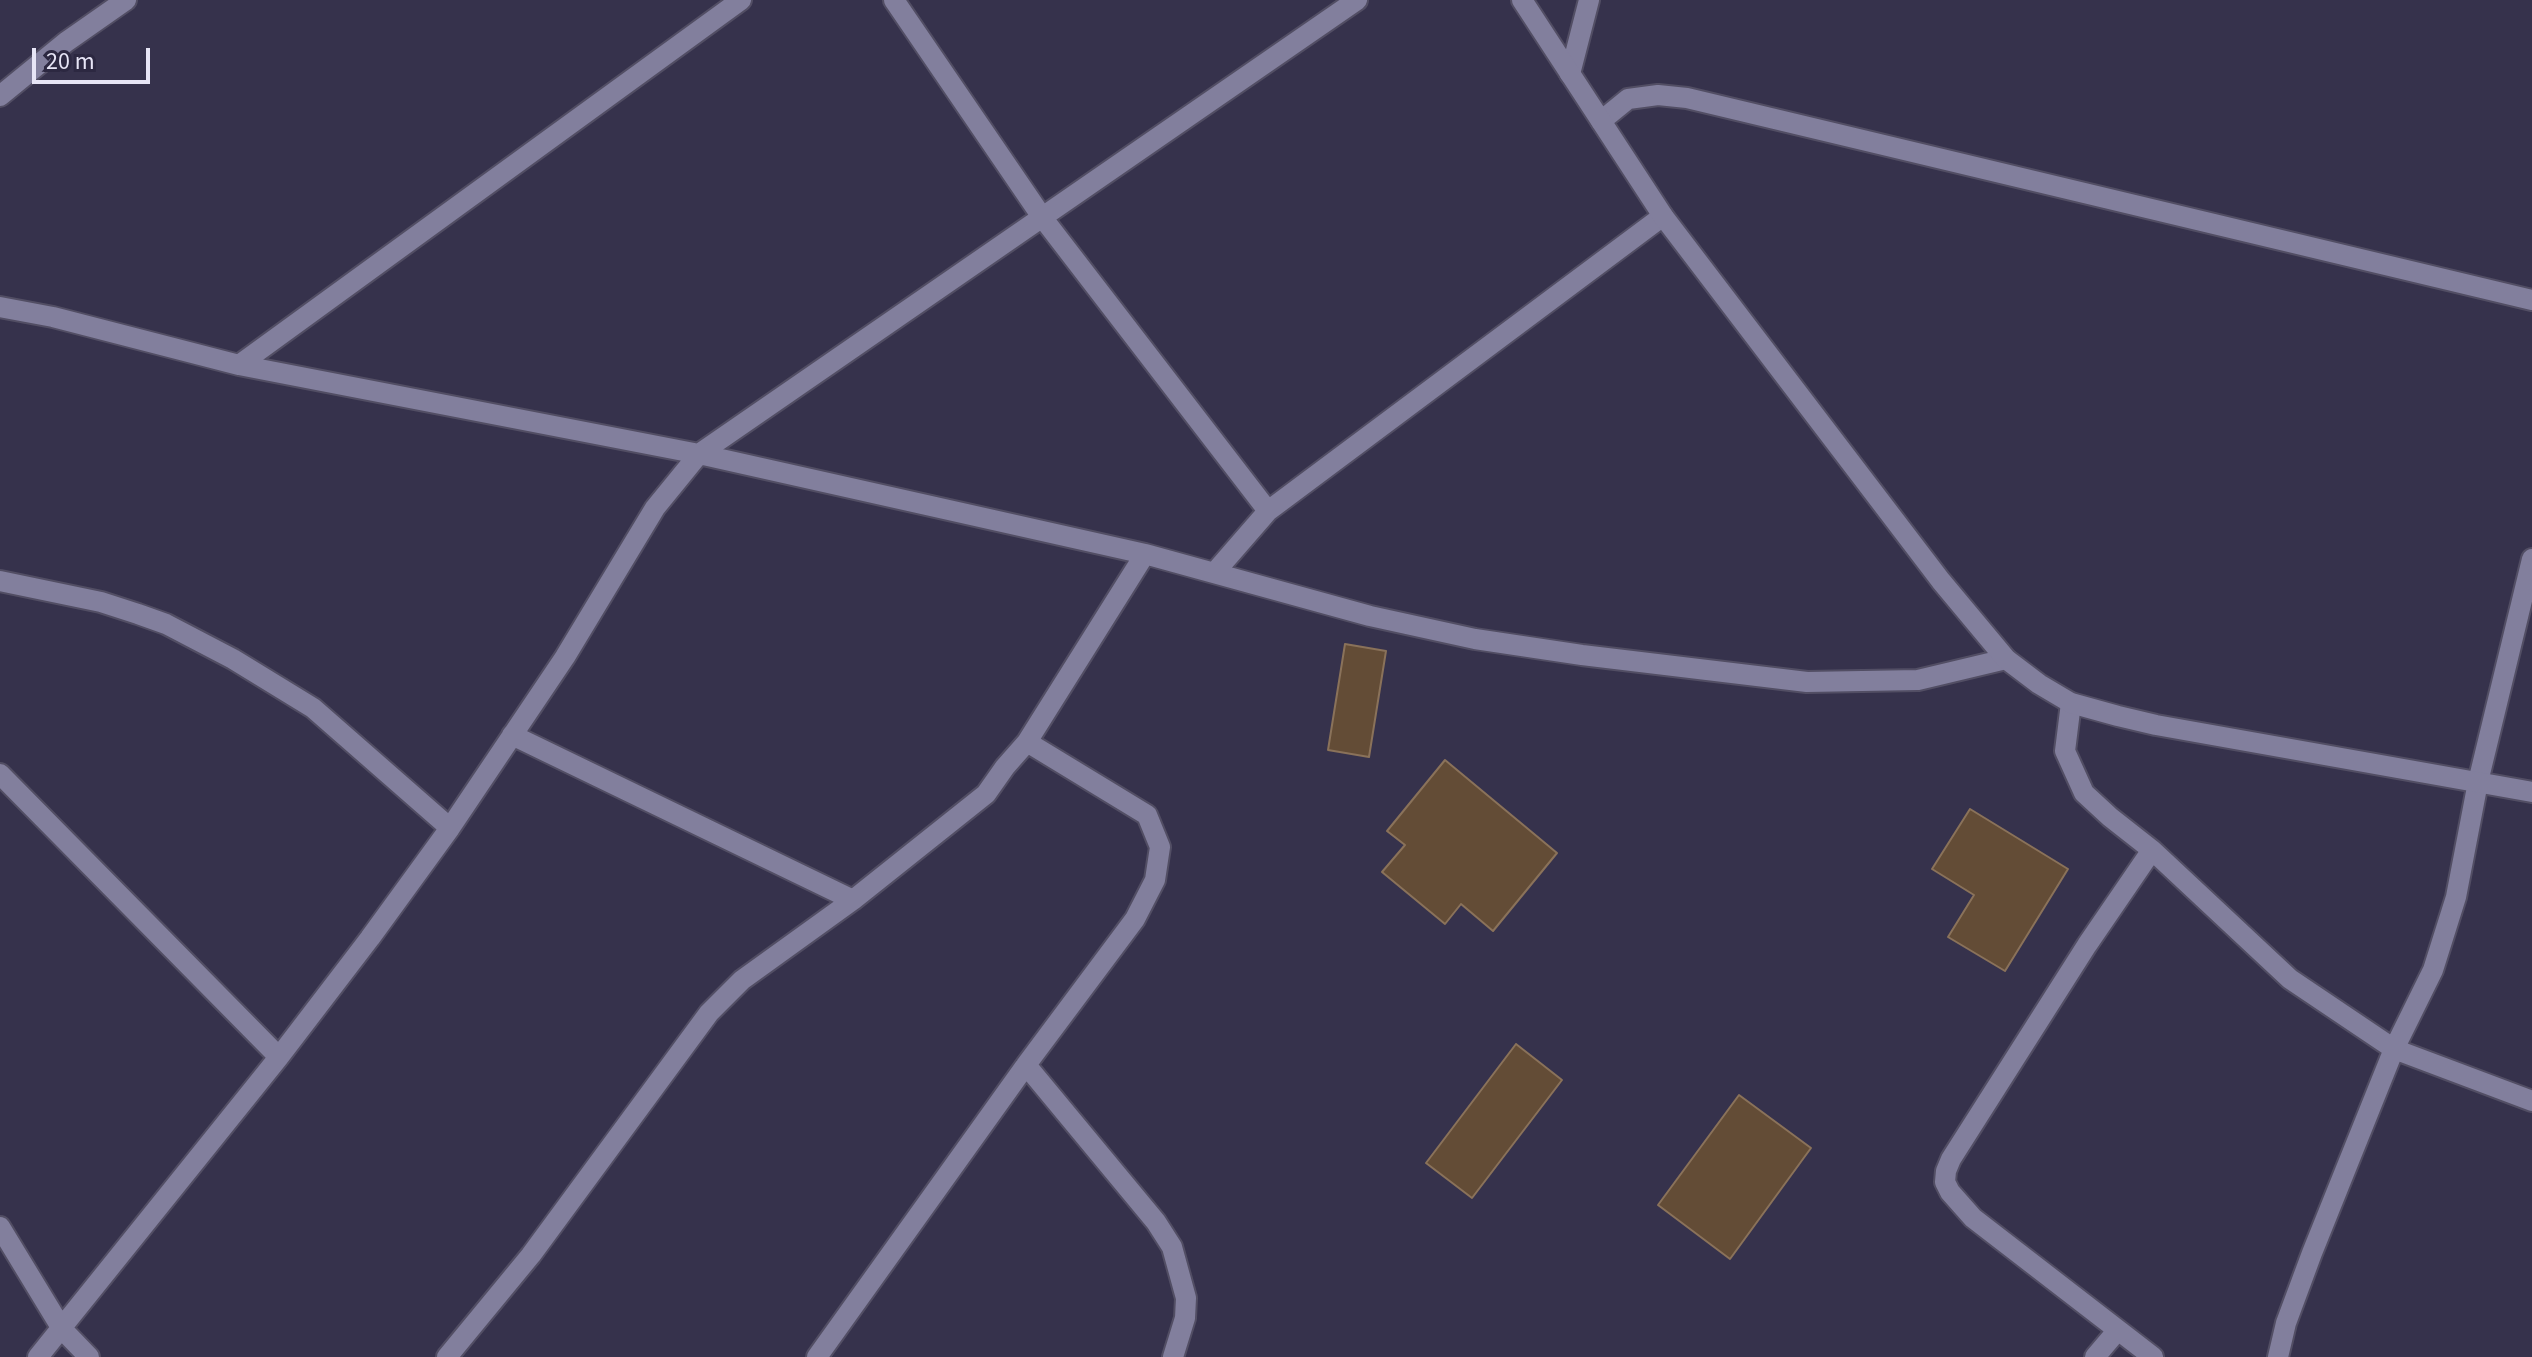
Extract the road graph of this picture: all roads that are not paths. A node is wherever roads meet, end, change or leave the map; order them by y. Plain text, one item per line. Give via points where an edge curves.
1 (126, 0) edge
2 (741, 0) edge
3 (894, 0) edge
4 (1357, 0) edge
5 (1522, 0) edge
6 (1589, 0) edge
7 (1570, 74) junction
8 (0, 96) edge
9 (1601, 121) junction
10 (1663, 216) junction
11 (1042, 217) junction
12 (2532, 300) edge
13 (0, 307) edge
14 (239, 365) junction
15 (699, 454) junction
16 (1268, 511) junction
17 (1145, 554) junction
18 (2532, 559) edge
19 (1215, 572) junction
20 (0, 581) edge
21 (2006, 659) junction
22 (2071, 703) junction
23 (512, 735) junction
24 (1027, 742) junction
25 (0, 774) edge
26 (2478, 782) junction
27 (2532, 792) edge
28 (450, 828) junction
29 (2152, 850) junction
30 (853, 900) junction
31 (2394, 1049) junction
32 (279, 1057) junction
33 (1026, 1065) junction
34 (2532, 1101) edge
35 (0, 1227) edge
36 (7, 1254) edge
37 (62, 1329) junction
38 (2117, 1331) junction
39 (38, 1357) edge
40 (89, 1357) edge
41 (447, 1357) edge
42 (817, 1357) edge
43 (1173, 1357) edge
44 (2095, 1357) edge
45 (2153, 1357) edge
46 (2278, 1357) edge

1 - 8 street
2 - 14 street
3 - 11 street
4 - 11 street
5 - 7 street
6 - 7 street
7 - 9 street
9 - 10 street
9 - 12 street via 1628,99 1687,98
10 - 16 street
10 - 21 street
11 - 15 street
11 - 16 street
13 - 14 street
14 - 15 street
15 - 17 street
15 - 23 street via 655,508
16 - 19 street
17 - 19 street
17 - 24 street
18 - 26 street
19 - 21 street via 1475,639 1732,674 1807,682 1918,680
20 - 28 street via 138,614 233,659 313,708
21 - 22 street
22 - 26 street via 2156,725
22 - 29 street via 2065,751 2084,793
23 - 28 street
23 - 30 street
24 - 30 street via 986,794
24 - 33 street via 1147,815 1160,847 1155,880 1135,919
25 - 32 street
26 - 27 street
26 - 31 street via 2456,897 2433,970
28 - 32 street
29 - 31 street via 2290,979
29 - 38 street via 1951,1159 1945,1182 1973,1218
30 - 41 street via 742,980 709,1013 531,1255
31 - 34 street
31 - 46 street via 2312,1253
32 - 37 street
33 - 42 street
33 - 43 street via 1172,1247 1186,1298
35 - 36 street
36 - 37 street
37 - 39 street
37 - 40 street
38 - 44 street
38 - 45 street

